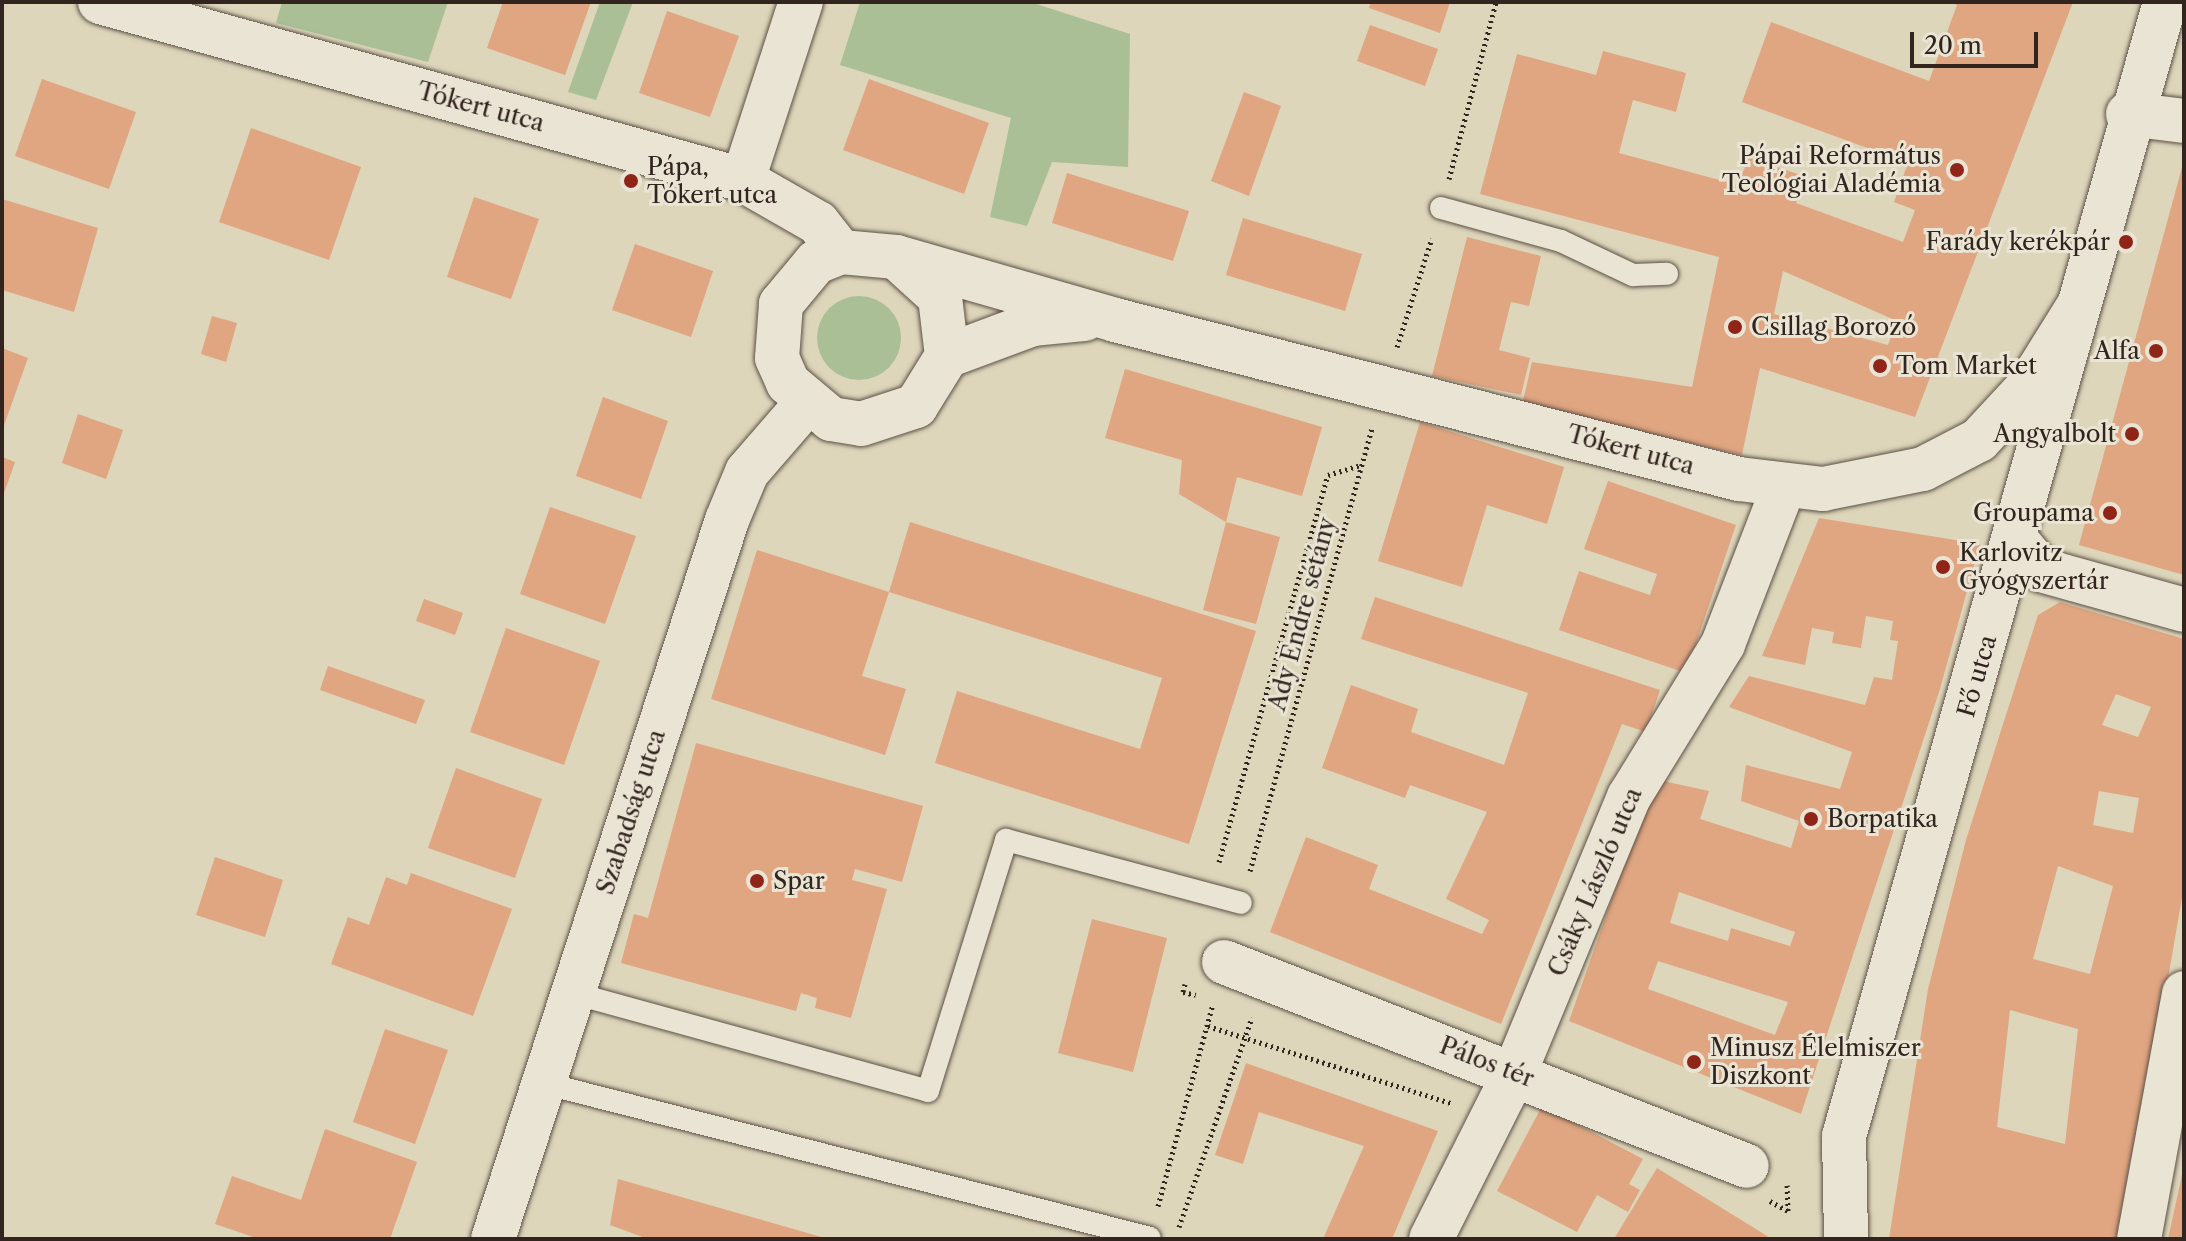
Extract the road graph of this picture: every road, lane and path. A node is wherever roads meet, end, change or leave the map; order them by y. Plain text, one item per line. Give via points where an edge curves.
1 (100, 2) edge
2 (801, 2) edge
3 (1496, 2) edge
4 (2165, 2) edge
5 (2128, 114) junction
6 (2184, 121) edge
7 (743, 180) junction
8 (1441, 208) junction
9 (841, 252) junction
10 (896, 257) junction
11 (1667, 274) dead end
12 (2079, 305) junction
13 (1115, 320) junction
14 (947, 356) junction
15 (1385, 386) junction
16 (806, 404) junction
17 (1361, 465) junction
18 (1784, 486) junction
19 (2016, 540) junction
20 (2184, 610) edge
21 (1210, 892) junction
22 (1241, 903) joint
23 (1213, 986) joint
24 (573, 993) junction
25 (2184, 993) edge
26 (1240, 1008) dead end
27 (1208, 1026) junction
28 (1244, 1036) junction
29 (1515, 1072) junction
30 (543, 1083) junction
31 (1494, 1117) junction
32 (1747, 1166) dead end
33 (1150, 1238) edge
34 (493, 1239) edge
35 (1176, 1239) edge
36 (1431, 1239) edge
37 (1846, 1239) edge
38 (2139, 1239) edge

1 - 7 street, Tókert utca
2 - 7 street
3 - 8 path, Ady Endre sétány
4 - 5 street, Fő utca
5 - 6 street
5 - 12 street, Fő utca
7 - 9 street, Tókert utca via 818,223
8 - 11 lane via 1561,241 1633,275
8 - 15 path, Ady Endre sétány
9 - 10 street, Tókert utca
9 - 16 street via 816,262 781,304 777,358
10 - 13 street, Tókert utca
10 - 14 street via 940,297
12 - 18 street, Tókert utca via 2028,387 1966,448 1863,486
12 - 19 street, Fő utca
13 - 14 street, Tókert utca via 1033,324
13 - 15 street, Tókert utca
14 - 16 street via 936,384 890,420 831,419
15 - 17 path, Ady Endre sétány
15 - 18 street, Tókert utca
16 - 24 street, Szabadság utca via 747,472 727,520
17 - 21 path via 1328,475
17 - 22 path, Ady Endre sétány
18 - 29 street, Csáky László utca via 1723,644 1629,797
19 - 20 street via 2041,570
19 - 37 street, Fő utca via 1844,1136
21 - 22 lane
21 - 24 lane via 1006,840 928,1091
23 - 27 path
23 - 29 street, Pálos tér
24 - 30 street, Szabadság utca
25 - 38 street
26 - 28 path via 1254,1012
27 - 28 path, Pálos tér
27 - 33 path
28 - 31 path, Pálos tér
28 - 35 path
29 - 31 street, Csáky László utca
29 - 32 street, Pálos tér
30 - 33 lane
30 - 34 street, Szabadság utca
31 - 36 street, Csáky László utca

